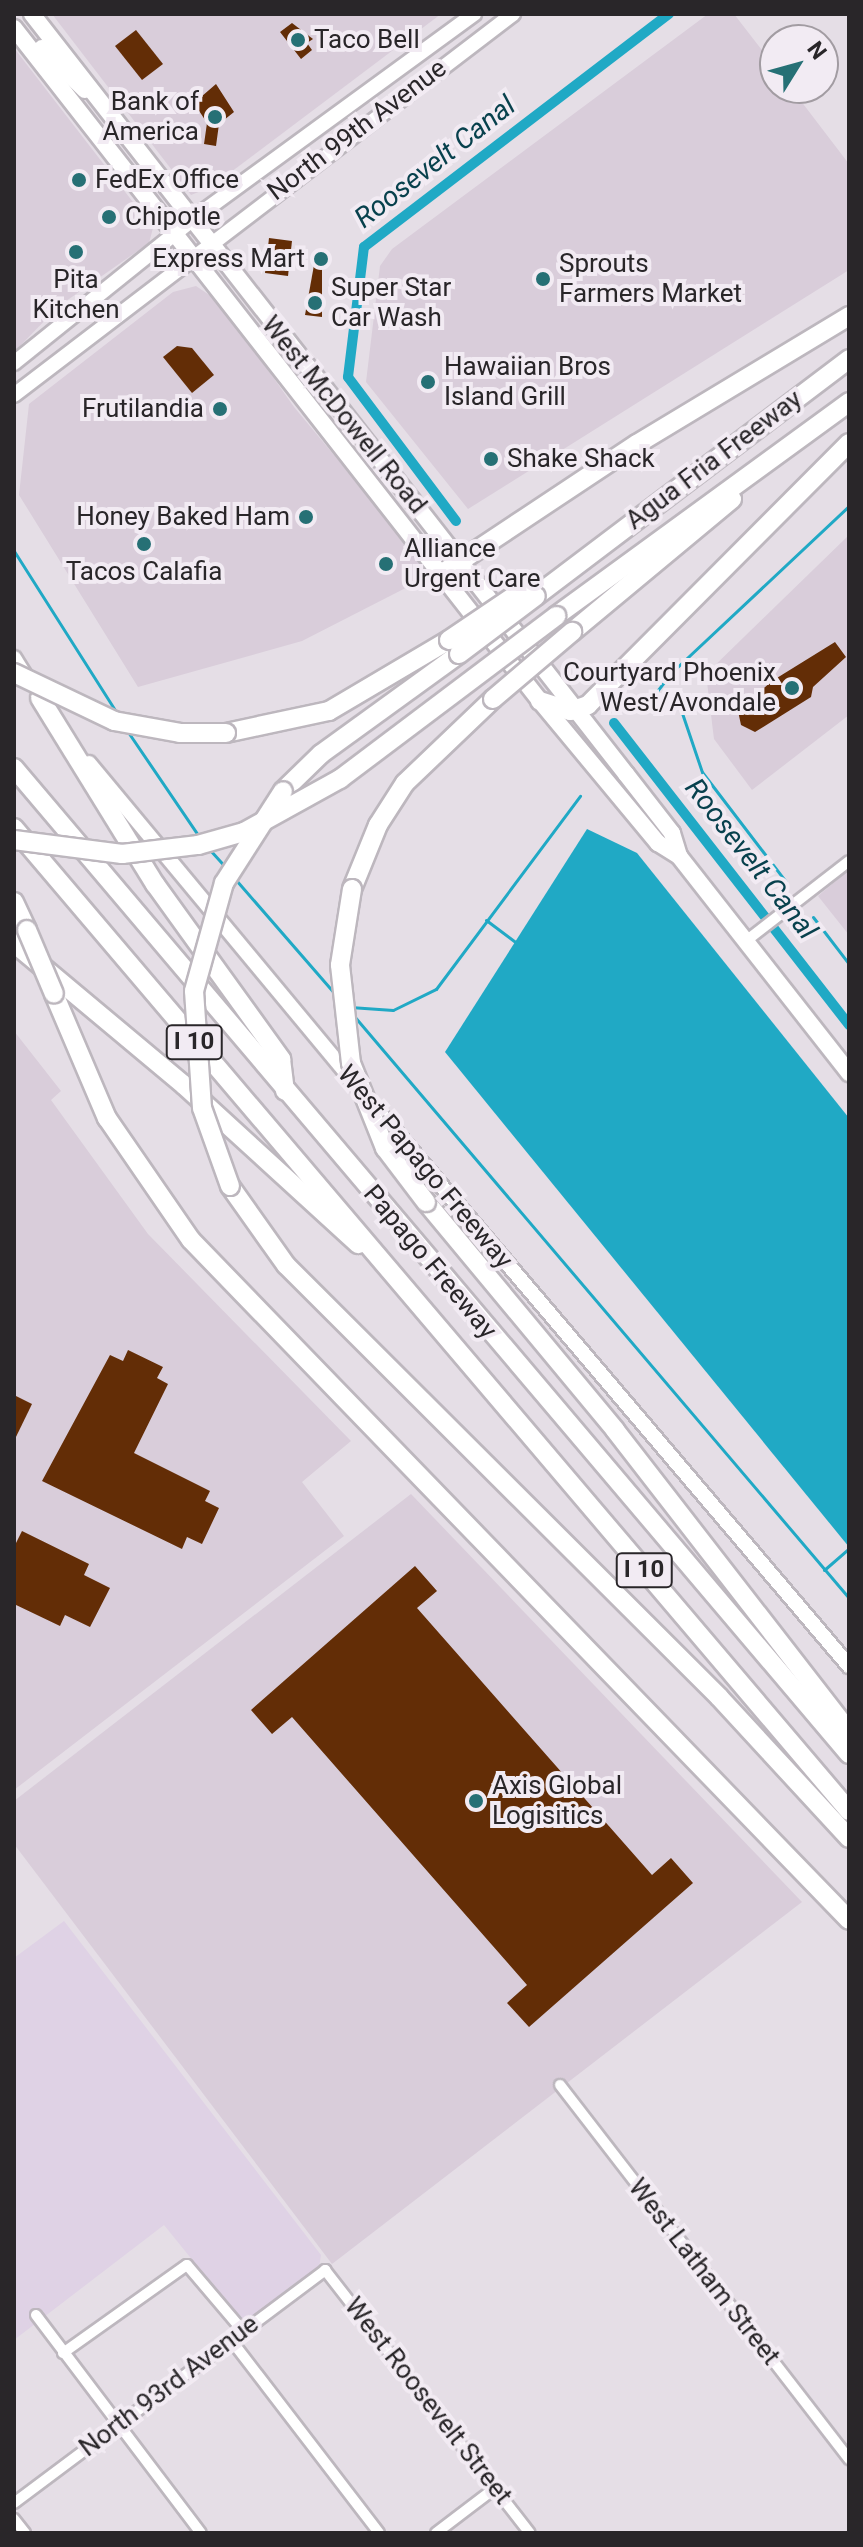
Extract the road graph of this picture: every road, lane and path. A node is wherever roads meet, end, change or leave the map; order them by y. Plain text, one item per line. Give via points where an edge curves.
1 (32, 14) edge
2 (474, 14) edge
3 (513, 14) edge
4 (14, 18) edge
5 (14, 28) edge
6 (100, 100) junction
7 (193, 219) junction
8 (175, 233) junction
9 (208, 242) junction
10 (191, 255) junction
11 (849, 316) edge
12 (849, 359) edge
13 (14, 363) edge
14 (14, 395) edge
15 (847, 403) edge
16 (849, 443) edge
17 (460, 559) junction
18 (441, 574) junction
19 (454, 647) junction
20 (14, 658) edge
21 (14, 673) edge
22 (40, 698) junction
23 (540, 701) junction
24 (578, 711) junction
25 (14, 768) edge
26 (14, 828) edge
27 (14, 840) edge
28 (679, 856) junction
29 (849, 861) edge
30 (14, 902) edge
31 (21, 937) edge
32 (746, 941) junction
33 (849, 1073) edge
34 (285, 1091) junction
35 (374, 1254) junction
36 (849, 1666) edge
37 (849, 1732) edge
38 (849, 1754) edge
39 (849, 1811) edge
40 (849, 1838) edge
41 (849, 1920) edge
42 (560, 2085) dead end
43 (325, 2270) joint
44 (36, 2315) dead end
45 (243, 2331) junction
46 (231, 2340) junction
47 (63, 2353) junction
48 (118, 2424) junction
49 (849, 2459) edge
50 (495, 2488) junction
51 (14, 2503) edge
52 (14, 2519) edge
53 (25, 2533) edge
54 (201, 2533) edge
55 (379, 2533) edge
56 (436, 2533) edge
57 (530, 2533) edge

1 - 6 main road, West McDowell Road
2 - 7 main road, North 99th Avenue
3 - 9 main road, North 99th Avenue
4 - 6 main road via 68,78
5 - 8 main road, West McDowell Road
6 - 7 main road, West McDowell Road
7 - 8 main road, North 99th Avenue
7 - 9 main road, West McDowell Road
8 - 10 main road, West McDowell Road
8 - 13 main road, North 99th Avenue
9 - 10 main road, North 99th Avenue
9 - 17 main road, West McDowell Road
10 - 14 main road, North 99th Avenue
10 - 18 main road, West McDowell Road
11 - 17 highway
12 - 19 highway, Agua Fria Freeway, bridge
15 - 27 highway, bridge via 340,779 244,832 198,845 122,854
15 - 37 highway, bridge via 493,699 405,783 373,835 352,889 340,965 351,1063 385,1148 608,1420
16 - 24 highway
17 - 18 highway
17 - 24 main road, West McDowell Road
18 - 23 main road, West McDowell Road
19 - 21 highway, bridge via 329,711 226,733 170,732 114,721
19 - 40 highway, bridge via 283,791 224,883 194,991 202,1108 230,1186 286,1265 719,1697
20 - 22 main road, West Papago Freeway
22 - 34 highway via 155,884 281,1059
22 - 36 main road, West Papago Freeway via 129,816
23 - 24 highway
23 - 28 main road, West McDowell Road via 658,843
24 - 28 main road, West McDowell Road via 672,833
25 - 34 highway, Papago Freeway / I 10
26 - 35 highway, Papago Freeway / I 10
28 - 32 main road, West McDowell Road
29 - 32 street
30 - 31 highway
31 - 35 highway via 335,1229
31 - 41 highway, bridge via 54,994 107,1118 173,1219
32 - 33 main road, West McDowell Road
34 - 38 highway, Papago Freeway / I 10
35 - 39 highway, Papago Freeway / I 10
42 - 49 street, West Latham Street
43 - 45 street, North 93rd Avenue
43 - 50 street, West Roosevelt Street
44 - 47 street
45 - 46 street, North 93rd Avenue
45 - 47 street via 187,2265
46 - 48 street, North 93rd Avenue
46 - 55 street
47 - 48 street
48 - 51 street, North 93rd Avenue
48 - 54 street
50 - 56 street
50 - 57 street, West Roosevelt Street
52 - 53 street

